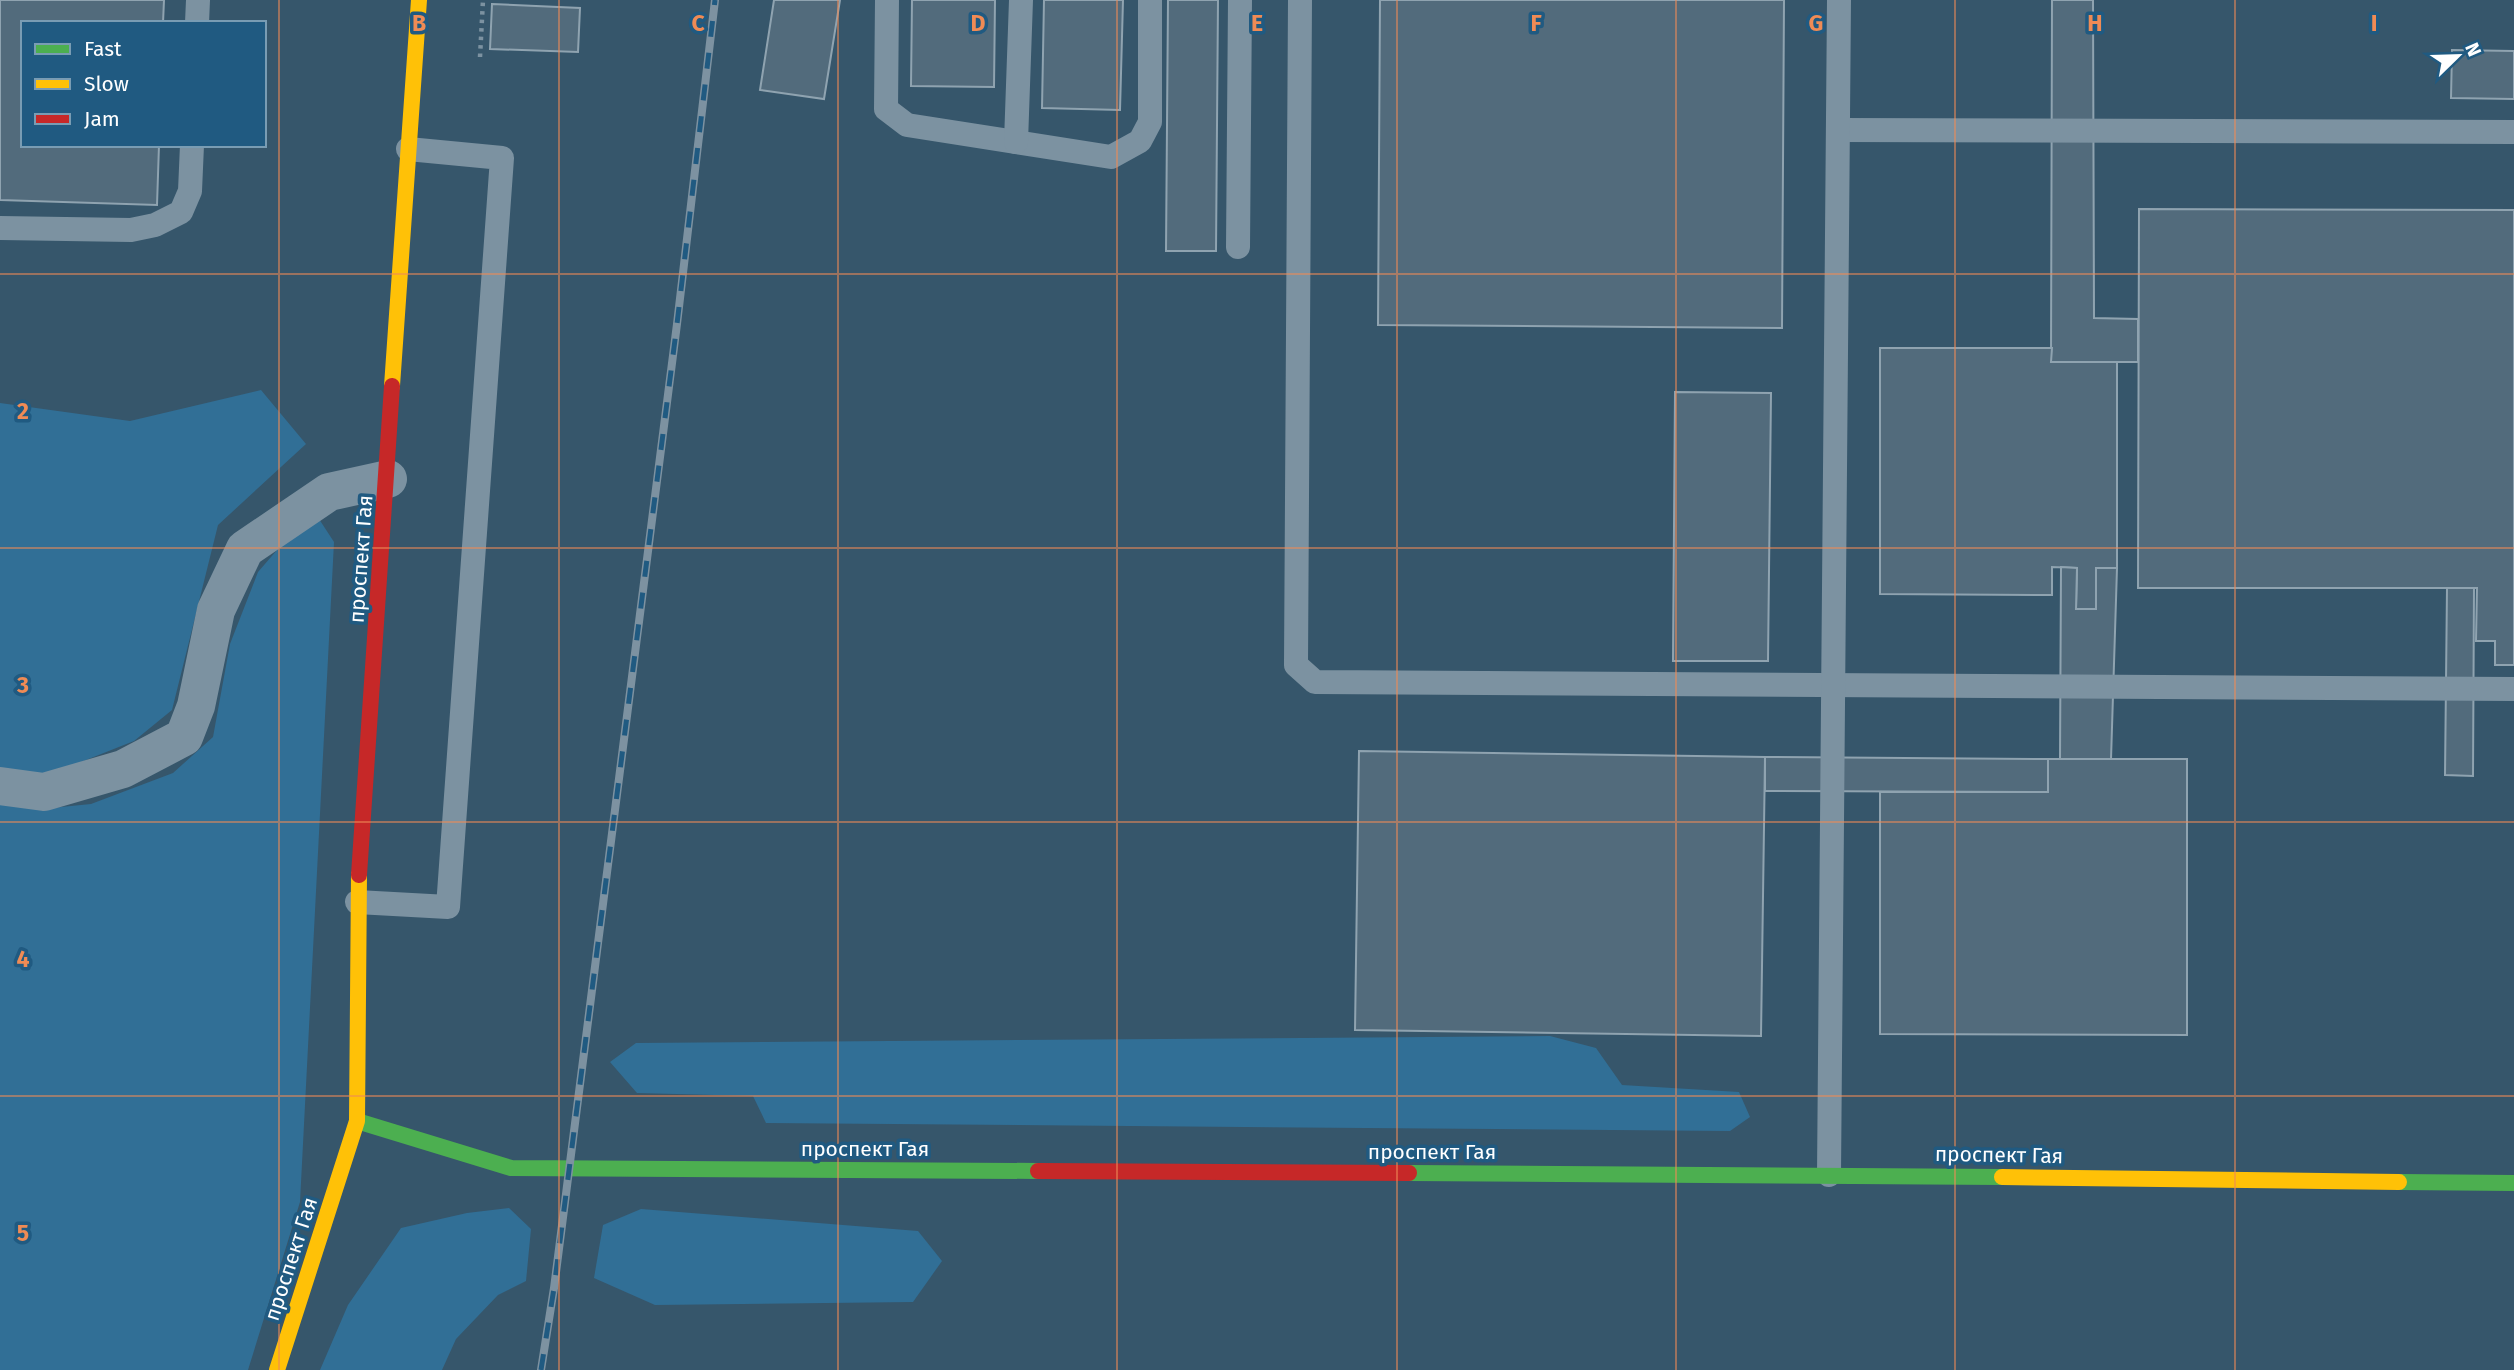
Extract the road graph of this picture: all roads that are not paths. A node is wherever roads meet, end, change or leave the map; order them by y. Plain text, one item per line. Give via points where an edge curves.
1 (198, 0) edge
2 (419, 0) edge
3 (887, 0) edge
4 (1021, 0) edge
5 (1150, 0) edge
6 (1240, 0) edge
7 (1300, 0) edge
8 (1839, 0) edge
9 (197, 21) edge
10 (1838, 130) junction
11 (2514, 132) edge
12 (1016, 142) junction
13 (192, 147) edge
14 (408, 149) junction
15 (0, 228) edge
16 (1238, 247) dead end
17 (388, 479) junction
18 (1834, 684) junction
19 (2514, 688) edge
20 (0, 786) edge
21 (358, 902) junction
22 (357, 1121) junction
23 (1829, 1175) junction
24 (2514, 1183) edge
25 (277, 1370) edge

1 - 9 lane
2 - 14 street, проспект Гая
3 - 12 lane via 886,109 907,125
4 - 12 lane
5 - 12 lane via 1150,122 1140,141 1111,157
6 - 16 lane
7 - 18 lane via 1296,665 1315,682
8 - 10 lane
10 - 11 lane
10 - 18 lane
13 - 15 lane via 190,191 181,212 155,225 131,230
14 - 17 street, проспект Гая
14 - 21 lane via 502,158 448,907
17 - 20 street via 330,492 245,550 215,610 196,706 184,737 123,769 44,792
17 - 21 street, проспект Гая
18 - 19 lane
18 - 23 lane
21 - 22 street, проспект Гая
22 - 23 street, проспект Гая via 510,1168
22 - 25 street, проспект Гая
23 - 24 street, проспект Гая

